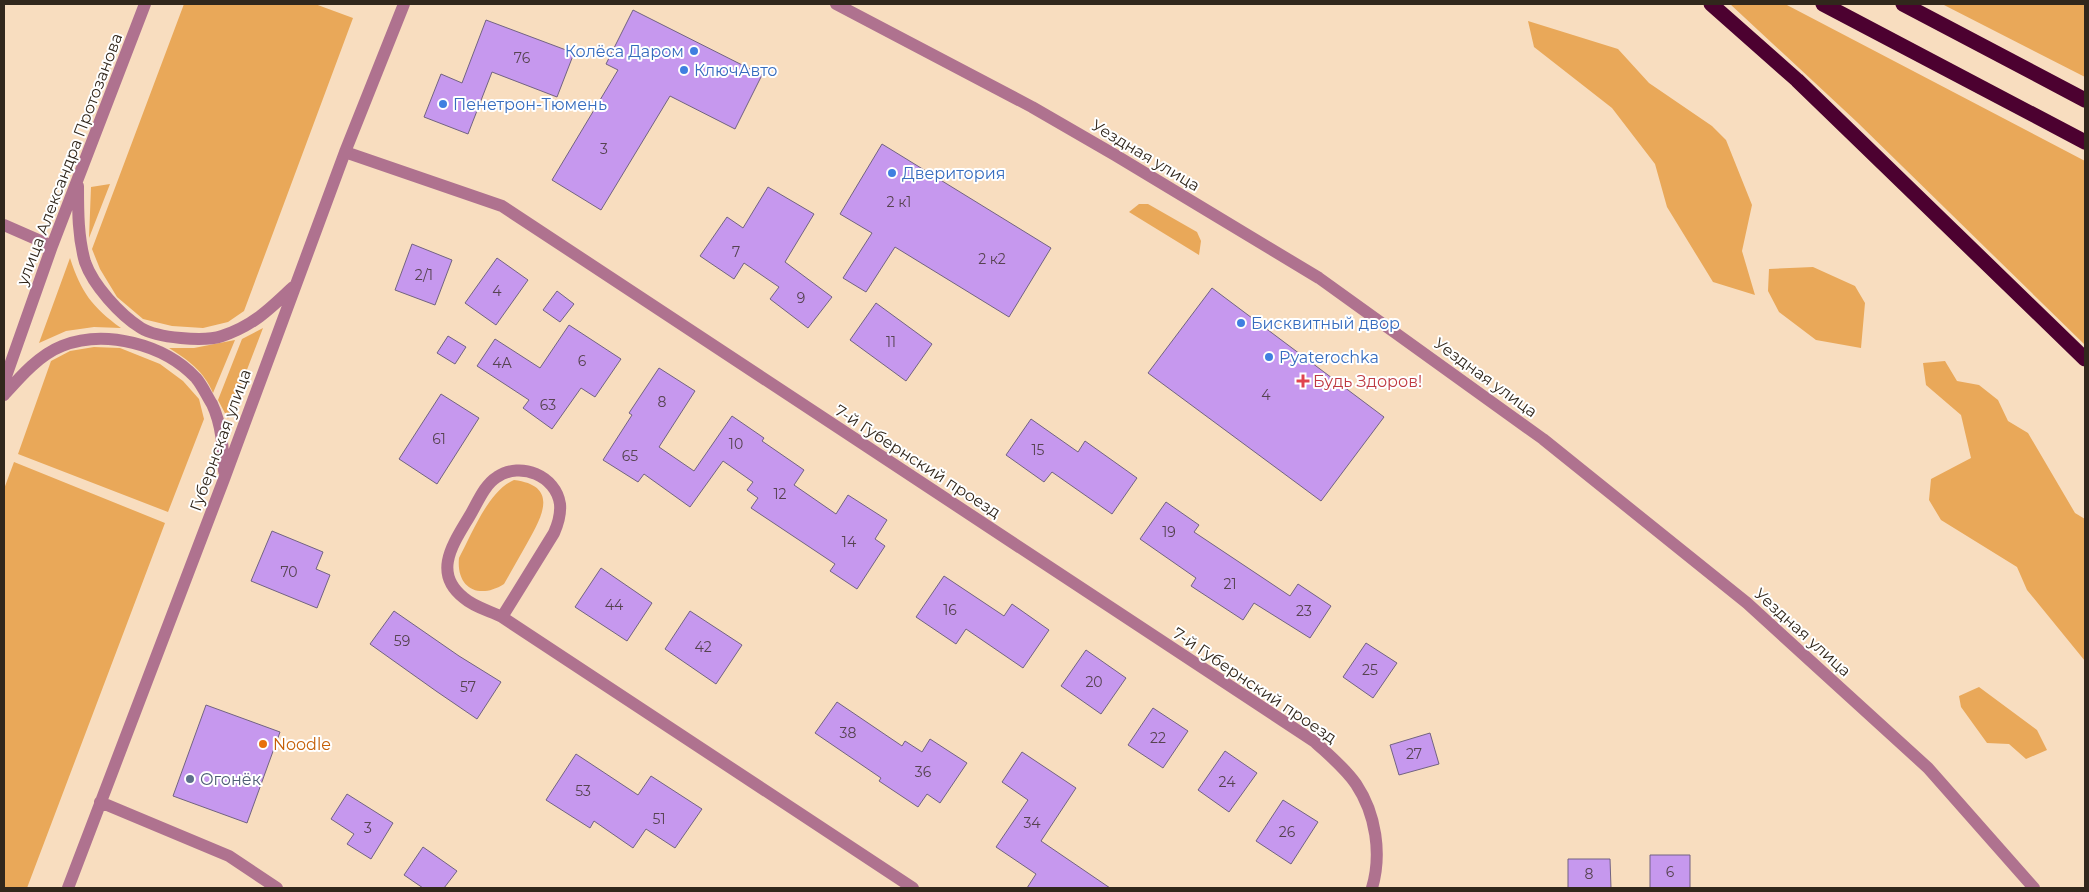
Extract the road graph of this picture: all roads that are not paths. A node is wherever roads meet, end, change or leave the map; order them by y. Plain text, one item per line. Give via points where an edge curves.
1 (145, 4) edge
2 (404, 4) edge
3 (836, 4) edge
4 (1711, 4) edge
5 (1823, 4) edge
6 (1903, 4) edge
7 (2085, 100) edge
8 (2085, 142) edge
9 (345, 152) junction
10 (78, 179) junction
11 (4, 225) edge
12 (52, 246) junction
13 (296, 284) junction
14 (2085, 359) edge
15 (4, 382) edge
16 (4, 395) edge
17 (224, 479) junction
18 (502, 617) junction
19 (100, 802) junction
20 (68, 888) edge
21 (277, 888) edge
22 (913, 888) edge
23 (1372, 888) edge
24 (2034, 888) edge

1 - 10 street, улица Александра Протозанова
2 - 9 street, Губернская улица
3 - 24 street, Уездная улица via 1032,107 1319,278 1543,439 1747,603 1921,761
4 - 14 highway via 1797,80
5 - 8 highway
6 - 7 highway
9 - 13 street, Губернская улица
9 - 23 street, 7-й Губернский проезд via 502,206 1315,742 1356,785 1368,806 1377,854
10 - 12 street, улица Александра Протозанова
10 - 13 street via 78,223 86,263 109,302 142,329 182,339 222,336 262,317
11 - 12 street
12 - 15 street, улица Александра Протозанова
13 - 17 street, Губернская улица
16 - 17 street via 31,366 61,346 100,337 135,343 165,355 196,378 212,405 222,438
17 - 19 street, Губернская улица
18 - 18 street via 560,519 560,503 554,488 542,477 528,471 512,471 497,477 486,488 448,557 448,573 454,588 465,599
18 - 22 street
19 - 20 street, Губернская улица
19 - 21 street via 229,856

